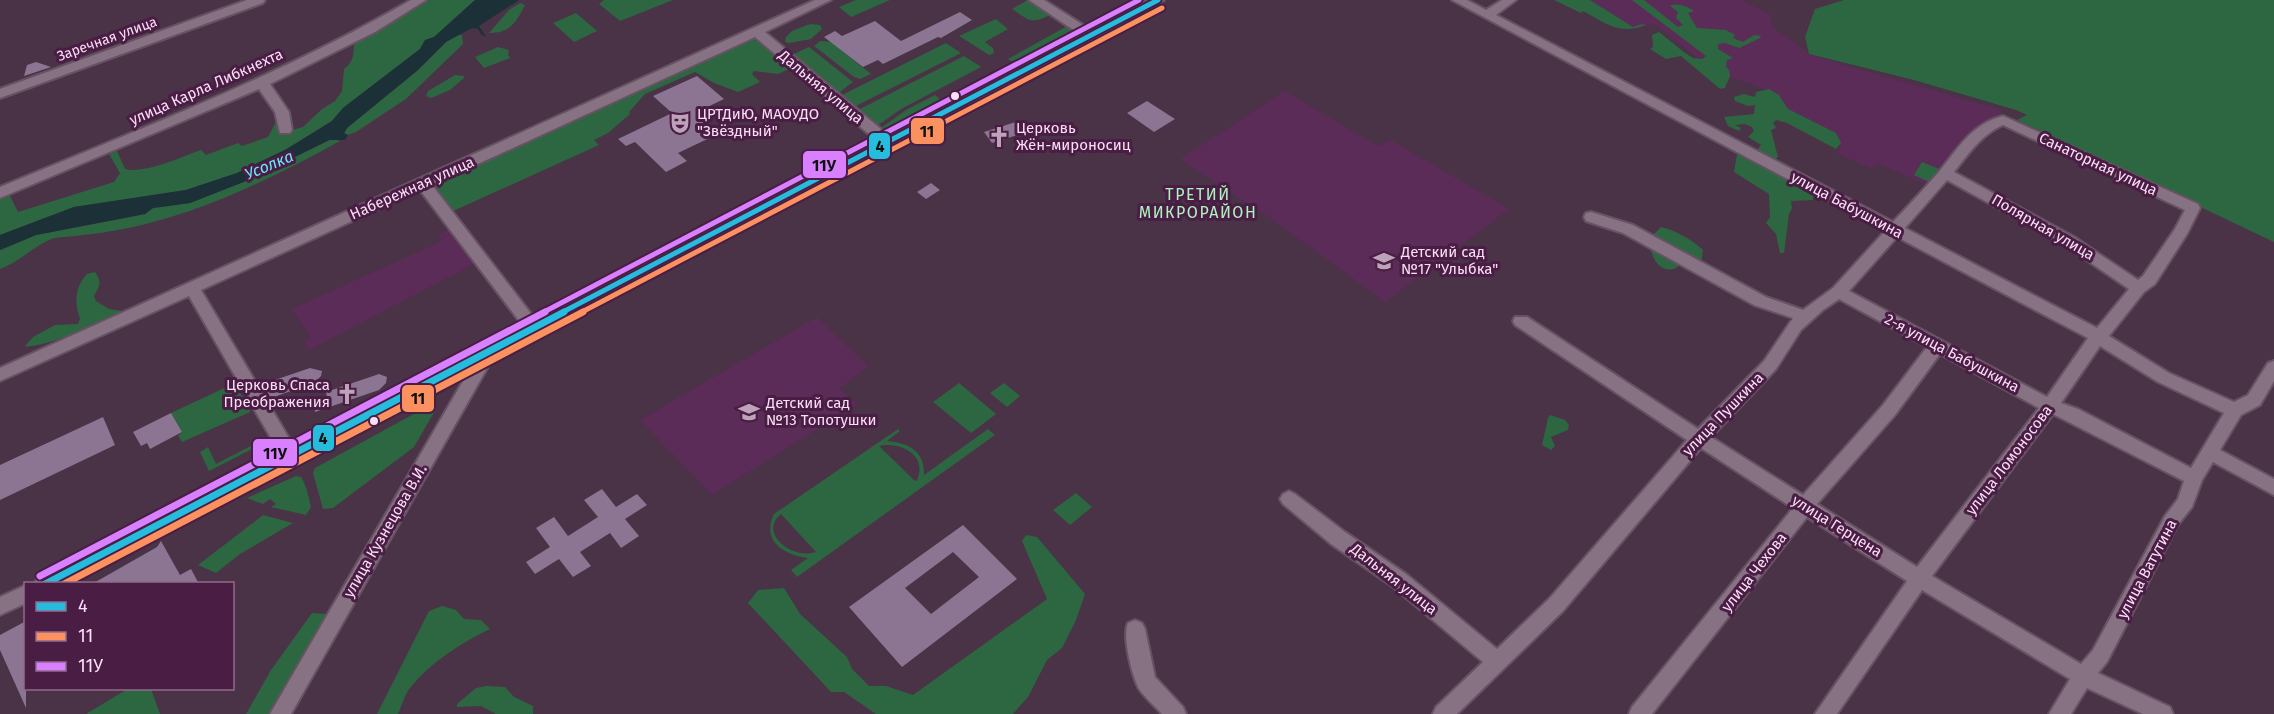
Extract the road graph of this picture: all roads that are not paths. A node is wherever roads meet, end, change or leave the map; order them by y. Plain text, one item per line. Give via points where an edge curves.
1 (420, 0) edge
2 (825, 0) edge
3 (1035, 0) edge
4 (1158, 0) edge
5 (1458, 0) edge
6 (1510, 0) edge
7 (252, 1) edge
8 (1487, 15) junction
9 (756, 32) junction
10 (1091, 36) junction
11 (261, 81) junction
12 (0, 94) edge
13 (2004, 120) joint
14 (285, 130) dead end
15 (886, 141) junction
16 (1945, 173) junction
17 (423, 183) junction
18 (0, 194) edge
19 (2193, 208) joint
20 (1591, 217) dead end
21 (1893, 230) junction
22 (192, 288) junction
23 (2138, 288) junction
24 (1839, 292) junction
25 (1798, 314) dead end
26 (1521, 321) dead end
27 (532, 326) junction
28 (2098, 336) junction
29 (1937, 346) junction
30 (490, 348) junction
31 (2274, 369) edge
32 (0, 375) edge
33 (2050, 406) junction
34 (2235, 410) junction
35 (1699, 438) junction
36 (2209, 452) junction
37 (289, 454) junction
38 (2194, 478) junction
39 (2274, 488) edge
40 (1289, 499) dead end
41 (1805, 506) junction
42 (1920, 578) junction
43 (48, 582) edge
44 (24, 594) edge
45 (0, 606) edge
46 (1135, 629) dead end
47 (1496, 661) junction
48 (2083, 676) junction
49 (280, 714) edge
50 (1176, 714) edge
51 (1443, 714) edge
52 (1640, 714) edge
53 (1825, 714) edge
54 (2059, 714) edge
55 (2163, 714) edge

1 - 11 street, улица Карла Либкнехта via 368,32
2 - 9 street, Набережная улица
3 - 10 street
4 - 10 street
5 - 8 street, улица Бабушкина
6 - 8 street
7 - 12 street, Заречная улица
8 - 21 street, улица Бабушкина
9 - 15 street, Дальняя улица
9 - 17 street, Набережная улица
10 - 15 street
11 - 14 street via 282,112
11 - 18 street, улица Карла Либкнехта
13 - 16 street, улица Пушкина via 1985,128 1971,140
13 - 19 street, Санаторная улица
15 - 27 street
16 - 21 street, улица Пушкина
16 - 23 street, Полярная улица via 2023,213
17 - 22 street, Набережная улица
17 - 27 street
19 - 23 street, улица Ломоносова via 2149,280
20 - 25 street via 1628,229 1760,301
21 - 24 street, улица Пушкина
21 - 28 street, улица Бабушкина
22 - 32 street, Набережная улица
22 - 37 street
23 - 28 street, улица Ломоносова
24 - 29 street, 2-я улица Бабушкина
24 - 35 street, улица Пушкина via 1795,326 1770,365
26 - 35 street, улица Герцена
27 - 30 street
28 - 33 street, улица Ломоносова
28 - 34 street, улица Бабушкина via 2114,349
29 - 33 street, 2-я улица Бабушкина
29 - 41 street, улица Чехова
30 - 37 street
30 - 49 street, улица Кузнецова В.И.
31 - 34 street, улица Ватутина via 2254,400
33 - 38 street, 2-я улица Бабушкина
33 - 42 street, улица Ломоносова
34 - 36 street, улица Ватутина
35 - 41 street, улица Герцена
35 - 47 street, улица Пушкина via 1556,605
36 - 38 street, улица Ватутина
36 - 39 street
37 - 43 street
38 - 48 street, улица Ватутина via 2186,502 2171,521 2100,656
40 - 47 street, Дальняя улица via 1399,579
41 - 42 street, улица Герцена
41 - 52 street, улица Чехова
42 - 48 street, улица Герцена
42 - 53 street, улица Ломоносова
44 - 45 street
46 - 50 street via 1147,683
47 - 51 street, улица Пушкина
48 - 54 street, улица Ватутина
48 - 55 street, улица Герцена

